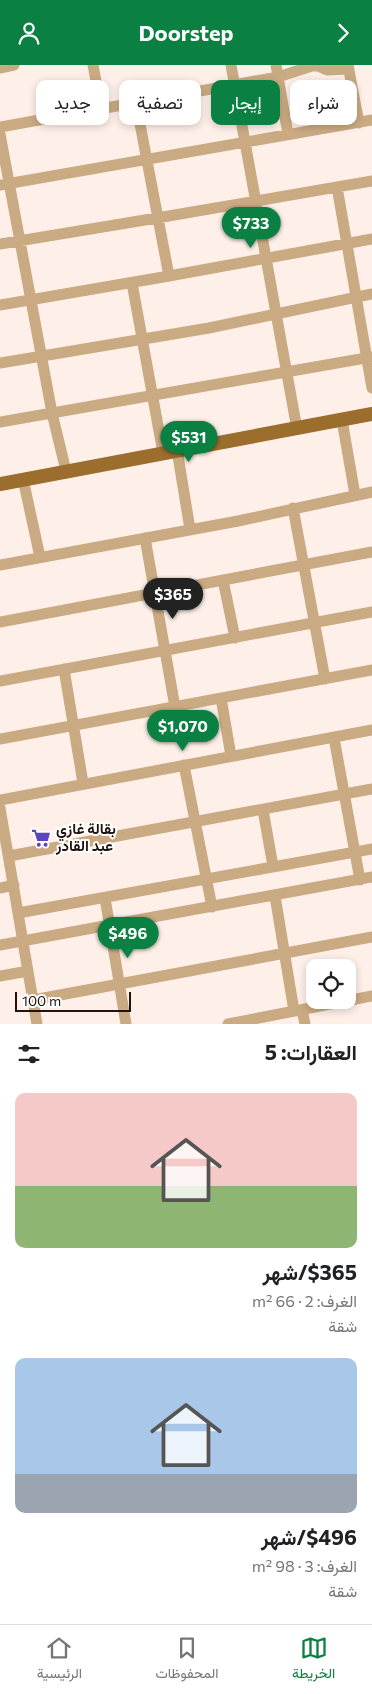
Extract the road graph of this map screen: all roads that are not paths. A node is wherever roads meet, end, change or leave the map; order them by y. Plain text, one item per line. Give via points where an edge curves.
1 (14, 65) edge
2 (93, 65) edge
3 (231, 65) edge
4 (276, 65) edge
5 (348, 67) edge
6 (0, 68) edge
7 (278, 77) junction
8 (96, 80) edge
9 (233, 80) edge
10 (262, 80) edge
11 (36, 120) edge
12 (372, 121) edge
13 (359, 123) junction
14 (140, 125) edge
15 (241, 125) edge
16 (0, 127) edge
17 (0, 133) edge
18 (288, 135) junction
19 (244, 142) junction
20 (147, 160) junction
21 (372, 181) edge
22 (5, 185) edge
23 (336, 187) junction
24 (256, 201) junction
25 (157, 218) junction
26 (372, 239) edge
27 (20, 240) junction
28 (347, 243) junction
29 (0, 244) edge
30 (266, 258) junction
31 (169, 276) junction
32 (132, 283) junction
33 (372, 294) edge
34 (356, 297) junction
35 (31, 300) junction
36 (0, 305) edge
37 (276, 315) junction
38 (142, 339) junction
39 (42, 356) junction
40 (369, 357) edge
41 (0, 363) edge
42 (287, 372) junction
43 (372, 388) edge
44 (151, 395) junction
45 (52, 413) junction
46 (372, 414) edge
47 (342, 420) junction
48 (0, 421) edge
49 (297, 429) junction
50 (177, 450) junction
51 (163, 453) junction
52 (66, 471) junction
53 (23, 479) junction
54 (0, 483) edge
55 (372, 492) edge
56 (355, 495) junction
57 (293, 508) junction
58 (190, 529) junction
59 (144, 538) junction
60 (372, 552) edge
61 (40, 557) junction
62 (0, 565) edge
63 (302, 565) junction
64 (223, 580) junction
65 (155, 593) junction
66 (372, 612) edge
67 (0, 622) edge
68 (314, 623) junction
69 (235, 638) junction
70 (165, 651) junction
71 (64, 669) junction
72 (372, 670) edge
73 (325, 679) junction
74 (0, 681) edge
75 (221, 698) junction
76 (175, 707) junction
77 (74, 725) junction
78 (372, 730) edge
79 (334, 738) junction
80 (0, 739) edge
81 (231, 757) junction
82 (184, 765) junction
83 (83, 783) junction
84 (372, 789) edge
85 (344, 794) junction
86 (0, 800) edge
87 (0, 808) edge
88 (263, 810) junction
89 (196, 822) junction
90 (2, 827) edge
91 (372, 849) edge
92 (355, 852) junction
93 (9, 856) junction
94 (273, 866) junction
95 (366, 878) edge
96 (206, 879) junction
97 (14, 885) junction
98 (0, 888) edge
99 (275, 896) junction
100 (105, 897) junction
101 (212, 907) junction
102 (18, 913) junction
103 (109, 926) junction
104 (372, 937) edge
105 (23, 941) junction
106 (0, 945) edge
107 (285, 954) junction
108 (28, 971) junction
109 (0, 976) edge
110 (119, 985) junction
111 (372, 996) edge
112 (34, 1000) junction
113 (298, 1011) junction
114 (37, 1024) edge
115 (126, 1024) edge
116 (232, 1024) edge
117 (305, 1024) edge

1 - 6 street
2 - 8 street
3 - 9 street
4 - 7 street
5 - 7 street via 327,70 315,65
5 - 13 street
7 - 10 street
7 - 18 street
11 - 16 street
12 - 13 street
13 - 18 street
14 - 20 street
15 - 19 street
17 - 22 street
18 - 19 street
19 - 20 street
19 - 24 street
20 - 22 street
20 - 25 street
21 - 23 street
22 - 27 street
23 - 24 street
23 - 28 street
24 - 25 street
24 - 30 street
25 - 27 street
25 - 31 street
26 - 28 street
27 - 29 street
27 - 35 street
28 - 30 street
28 - 34 street
30 - 31 street
30 - 37 street
31 - 32 street
32 - 35 street
32 - 38 street
33 - 34 street
34 - 37 street
34 - 40 street
35 - 36 street
35 - 39 street
37 - 38 street
37 - 42 street
38 - 39 street
38 - 44 street
39 - 41 street
39 - 45 street
40 - 42 street
40 - 43 street
42 - 44 street
42 - 49 street
44 - 45 street
44 - 51 street
45 - 48 street
45 - 52 street
46 - 47 main road
47 - 49 main road
47 - 56 street
49 - 50 main road
50 - 51 main road
50 - 58 street
51 - 52 main road
52 - 53 main road
53 - 54 main road
53 - 61 street
55 - 56 street
56 - 57 street
57 - 58 street
57 - 63 street
58 - 59 street
59 - 61 street
59 - 65 street
60 - 63 street
61 - 62 street
63 - 64 street
63 - 68 street
64 - 65 street
64 - 69 street
65 - 67 street
65 - 70 street
66 - 68 street
68 - 69 street
68 - 73 street
69 - 70 street
70 - 71 street
70 - 76 street
71 - 74 street
71 - 77 street
72 - 73 street
73 - 75 street
75 - 76 street
75 - 81 street
76 - 77 street
77 - 80 street
77 - 83 street
78 - 79 street
79 - 81 street
79 - 85 street
81 - 82 street
82 - 83 street
82 - 89 street
83 - 86 street
84 - 85 street
85 - 88 street
85 - 92 street
87 - 90 street
88 - 89 street
88 - 94 street
89 - 93 street
89 - 96 street
90 - 93 street
91 - 92 street
92 - 94 street
92 - 95 street
93 - 97 street
94 - 96 street
95 - 99 street
96 - 100 street
96 - 101 street
97 - 98 street
97 - 102 street
99 - 101 street
99 - 107 street
100 - 102 street
100 - 103 street
101 - 103 street
102 - 105 street
103 - 105 street
103 - 110 street
104 - 107 street
105 - 106 street
105 - 108 street
107 - 110 street
107 - 113 street
108 - 109 street
108 - 112 street
110 - 112 street
110 - 115 street
111 - 113 street
112 - 114 street
113 - 116 street
113 - 117 street

